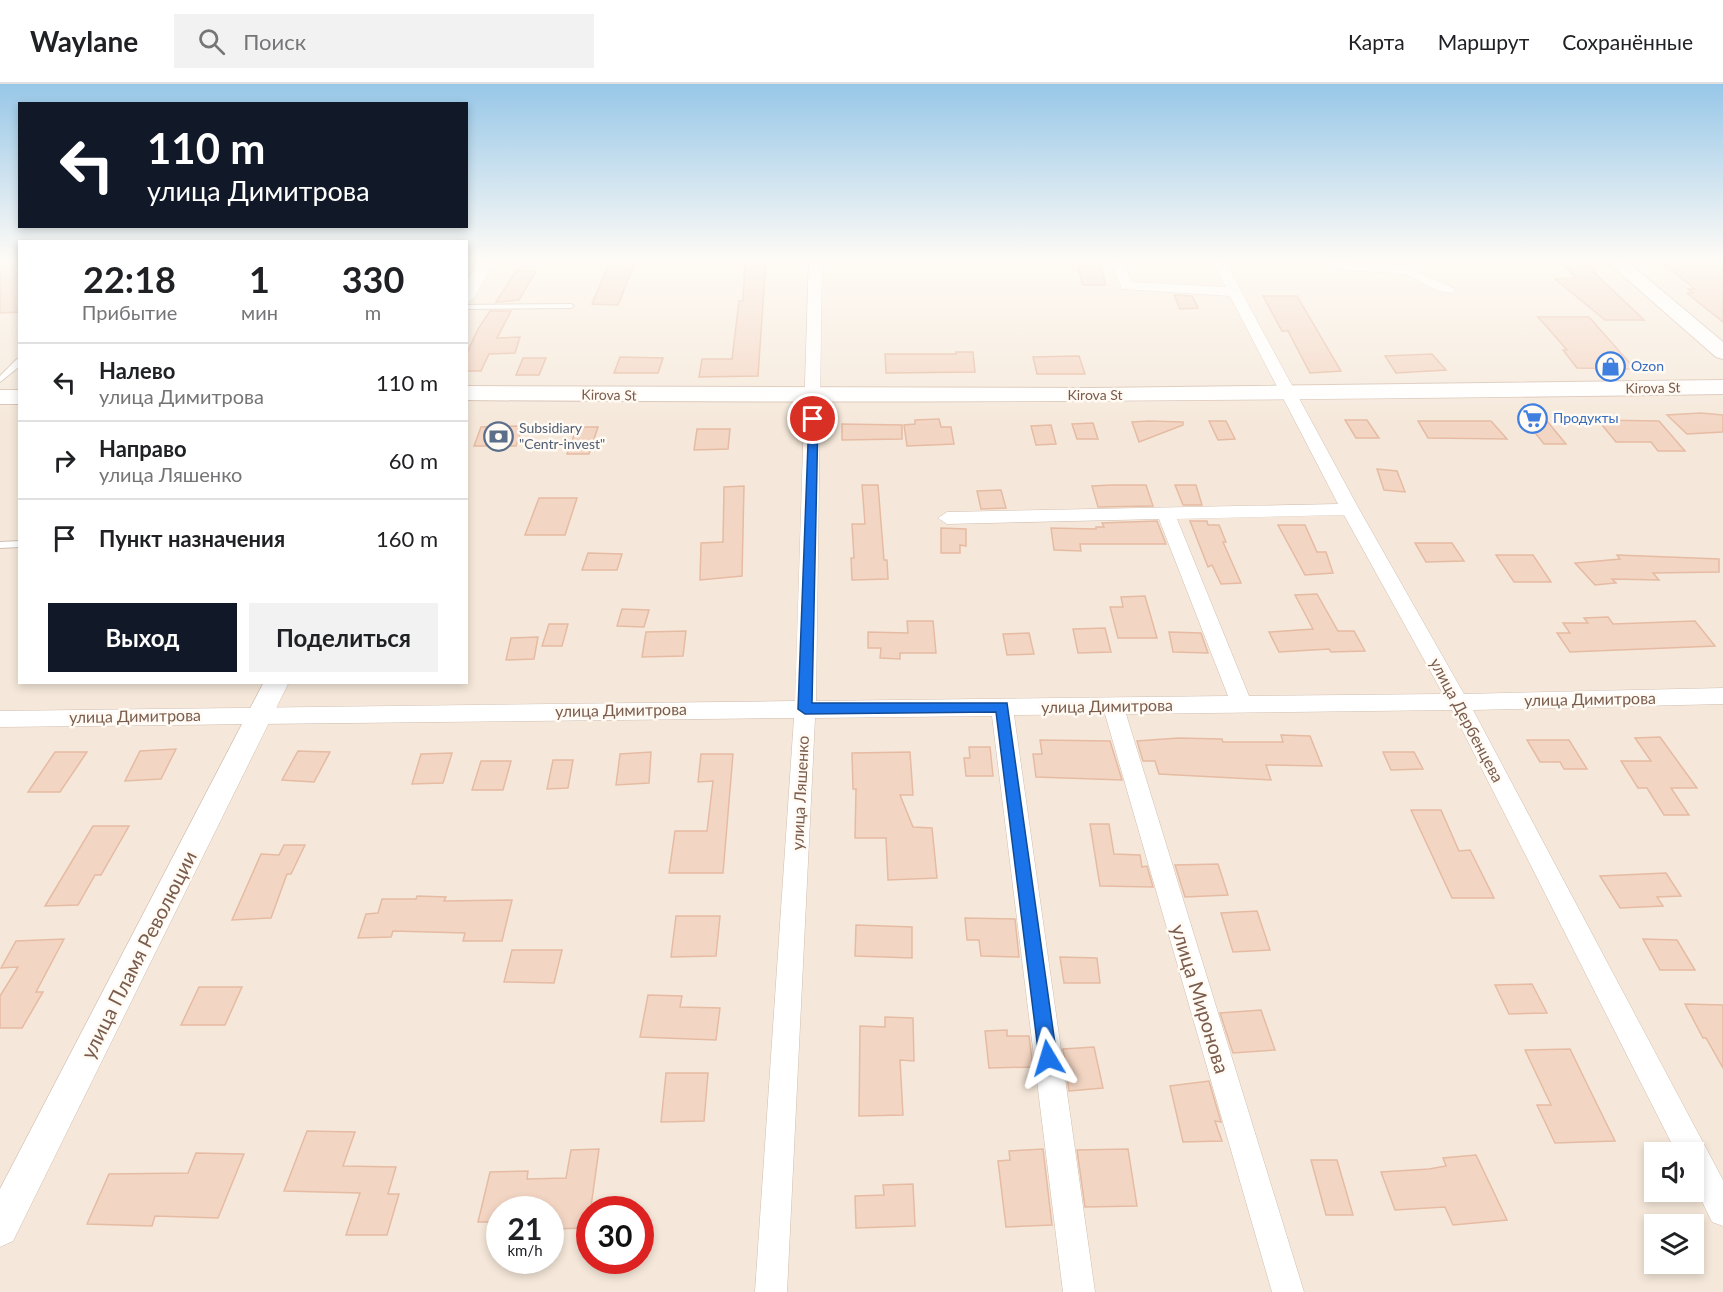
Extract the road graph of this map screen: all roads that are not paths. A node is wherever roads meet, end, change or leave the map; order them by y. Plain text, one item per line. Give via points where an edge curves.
1 (814, 314) edge
2 (1248, 314) edge
3 (1678, 314) edge
4 (1723, 353) edge
5 (18, 363) edge
6 (0, 380) edge
7 (1723, 387) edge
8 (468, 393) edge
9 (1291, 394) junction
10 (0, 397) edge
11 (18, 397) edge
12 (813, 397) junction
13 (1350, 509) junction
14 (1166, 513) junction
15 (947, 518) dead end
16 (18, 544) edge
17 (0, 545) edge
18 (276, 684) edge
19 (1723, 696) edge
20 (1458, 702) junction
21 (1242, 704) junction
22 (1113, 706) junction
23 (1002, 707) junction
24 (805, 709) junction
25 (262, 714) junction
26 (0, 719) edge
27 (1687, 1142) edge
28 (1704, 1174) edge
29 (1723, 1211) edge
30 (0, 1228) edge
31 (771, 1292) edge
32 (1079, 1292) edge
33 (1288, 1292) edge

1 - 12 street, улица Ляшенко
2 - 9 street, улица Дербенцева
3 - 4 main road
5 - 6 lane
7 - 9 main road, Kirova St
8 - 12 main road, Kirova St
9 - 12 main road, Kirova St
9 - 13 street, улица Дербенцева
10 - 11 main road
12 - 24 street, улица Ляшенко
13 - 14 street
13 - 20 street, улица Дербенцева
14 - 15 street
14 - 21 street
16 - 17 lane
18 - 25 street, улица Пламя Революции
19 - 20 street, улица Димитрова
20 - 21 street, улица Димитрова
20 - 27 street, улица Дербенцева
21 - 22 street, улица Димитрова
22 - 23 street, улица Димитрова
22 - 33 street, улица Миронова
23 - 24 street, улица Димитрова
23 - 32 street
24 - 25 street, улица Димитрова
24 - 31 street, улица Ляшенко
25 - 26 street, улица Димитрова
25 - 30 street, улица Пламя Революции
28 - 29 street, улица Дербенцева

